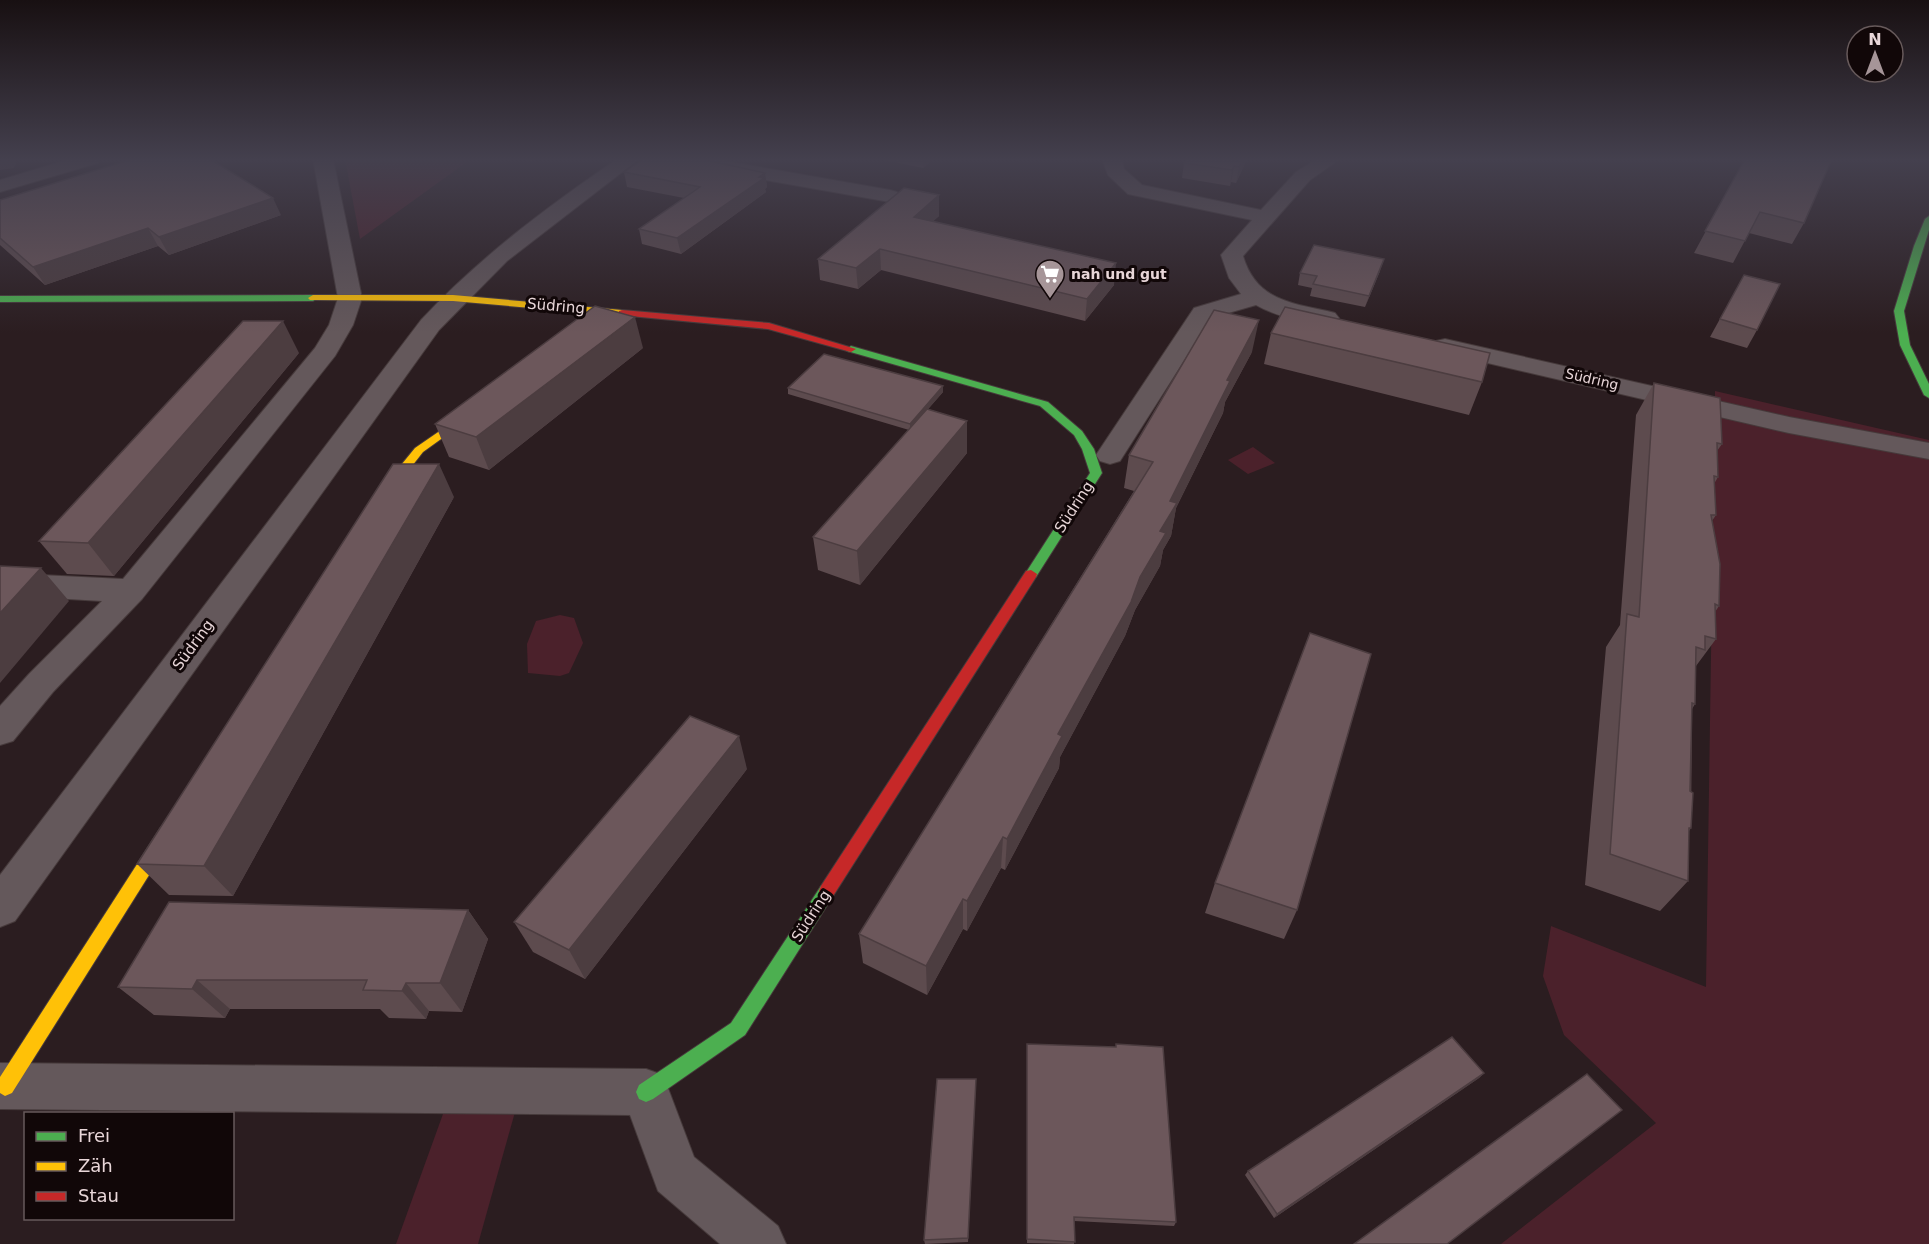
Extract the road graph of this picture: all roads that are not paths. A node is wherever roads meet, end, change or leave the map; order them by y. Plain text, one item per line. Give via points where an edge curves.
1 (334, 217) edge
2 (548, 217) edge
3 (1264, 217) edge
4 (1929, 219) edge
5 (1258, 297) junction
6 (350, 298) junction
7 (453, 298) junction
8 (0, 299) edge
9 (613, 311) junction
10 (1351, 324) edge
11 (593, 325) edge
12 (1418, 339) edge
13 (1929, 395) edge
14 (487, 401) edge
15 (1929, 451) edge
16 (1110, 455) dead end
17 (368, 516) edge
18 (0, 584) edge
19 (131, 591) junction
20 (0, 731) edge
21 (176, 819) edge
22 (0, 908) edge
23 (3, 1086) edge
24 (646, 1092) junction
25 (760, 1244) edge

1 - 6 street
2 - 7 street, Südring
3 - 5 street via 1232,255 1239,277
4 - 13 street via 1899,311 1905,345
5 - 10 street via 1273,306
5 - 16 street via 1202,313
6 - 7 street, Südring
6 - 8 street, Südring
6 - 19 street via 326,351
7 - 9 street, Südring
7 - 22 street, Südring via 405,356
9 - 11 street
9 - 24 street, Südring via 769,326 1044,404 1072,424 1089,448 1096,473 738,1029
12 - 15 street, Südring via 1789,425
14 - 17 street via 419,450
18 - 19 street
19 - 20 street
21 - 23 street
23 - 24 street
24 - 25 street via 675,1174

